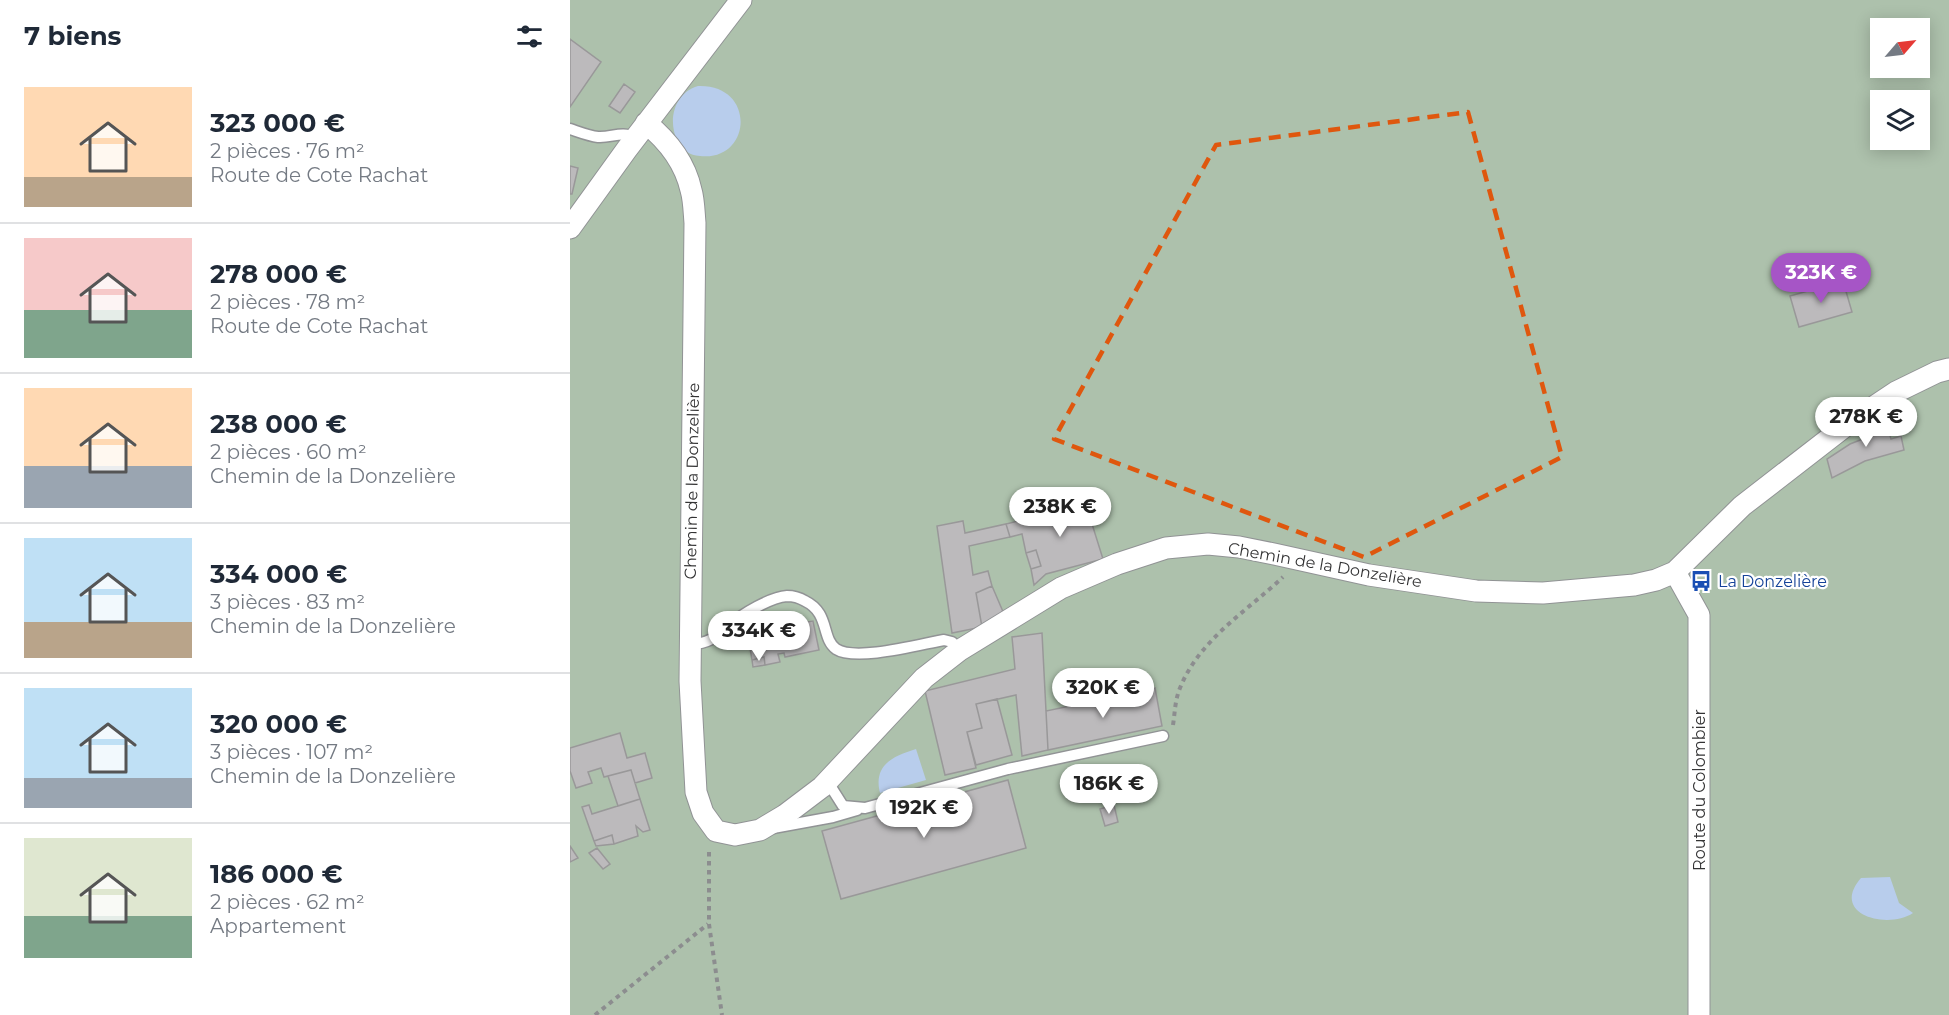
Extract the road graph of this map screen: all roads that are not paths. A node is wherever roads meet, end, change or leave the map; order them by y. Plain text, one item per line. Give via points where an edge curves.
1 (741, 0) edge
2 (570, 129) edge
3 (641, 131) junction
4 (570, 228) edge
5 (1949, 369) edge
6 (1675, 572) junction
7 (691, 644) junction
8 (960, 650) junction
9 (1163, 736) road end
10 (830, 778) junction
11 (865, 808) junction
12 (760, 830) junction
13 (1699, 1015) edge

1 - 3 street
2 - 3 lane via 600,137
3 - 4 street
3 - 7 street, Chemin de la Donzelière via 663,137 680,162 691,189 695,223
5 - 6 street via 1896,392 1848,424 1742,506
6 - 8 street, Chemin de la Donzelière via 1634,585 1543,593 1476,591 1369,575 1239,547 1208,544 1166,548 1061,588
6 - 13 street, Route du Colombier via 1698,615
7 - 8 lane via 709,641 752,610 787,596 807,602 819,611 837,649 880,652 945,640
7 - 12 street, Chemin de la Donzelière via 696,792 703,813 716,831 735,834
8 - 10 street, Chemin de la Donzelière via 924,678
9 - 11 lane via 1008,769
10 - 11 lane via 843,806
10 - 12 street, Chemin de la Donzelière
11 - 12 lane

